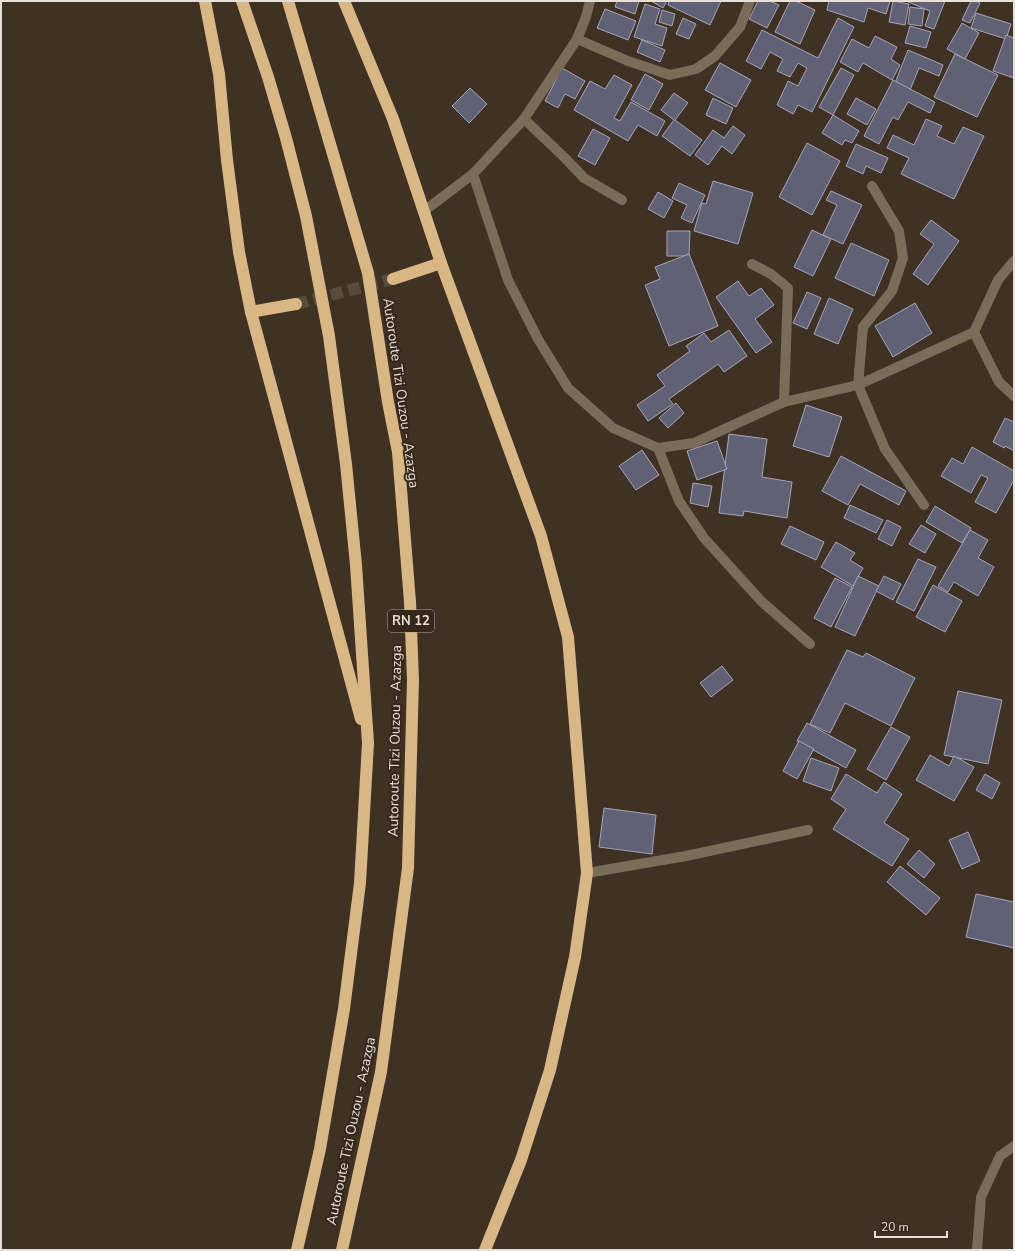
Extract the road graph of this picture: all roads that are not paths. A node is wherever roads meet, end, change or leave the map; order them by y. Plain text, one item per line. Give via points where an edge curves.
1 (205, 1) edge
2 (242, 1) edge
3 (288, 1) edge
4 (344, 1) edge
5 (590, 1) edge
6 (750, 1) edge
7 (577, 39) junction
8 (524, 119) junction
9 (473, 174) junction
10 (872, 186) dead end
11 (622, 200) dead end
12 (424, 211) junction
13 (1014, 261) edge
14 (441, 262) junction
15 (752, 264) dead end
16 (392, 279) tunnel mouth
17 (296, 304) tunnel mouth
18 (251, 312) junction
19 (974, 332) junction
20 (858, 385) junction
21 (1014, 396) edge
22 (784, 402) junction
23 (658, 448) junction
24 (924, 505) dead end
25 (810, 644) dead end
26 (368, 743) junction
27 (808, 830) dead end
28 (587, 873) junction
29 (1014, 1146) edge
30 (297, 1250) edge
31 (342, 1250) edge
32 (485, 1250) edge
33 (977, 1250) edge

1 - 18 highway via 219,74 239,252
2 - 26 highway, Autoroute Tizi Ouzou - Azazga via 288,145 306,216 329,336 346,464
3 - 31 highway, Autoroute Tizi Ouzou - Azazga / RN 12 via 368,274 398,452 410,602 413,680 408,868 381,1072
4 - 12 highway via 393,119
5 - 7 street
6 - 7 street via 740,27 715,56 696,69 670,76
7 - 8 street
8 - 9 street
8 - 11 street via 584,178
9 - 12 street
9 - 23 street via 508,280 538,339 568,388 613,428
10 - 20 street via 899,231 903,258 892,291 863,327
12 - 14 highway
13 - 19 street via 998,280
14 - 16 highway
14 - 28 highway via 541,536 568,637
15 - 22 street via 771,274 788,288
17 - 18 highway
18 - 26 highway
19 - 20 street
19 - 21 street via 999,382
20 - 22 street
20 - 24 street via 885,449
22 - 23 street via 694,443
23 - 25 street via 679,501 704,538 761,601
26 - 30 highway, Autoroute Tizi Ouzou - Azazga via 360,883 344,1010 320,1149
27 - 28 street via 686,856
28 - 32 highway via 575,957 550,1070 521,1160
29 - 33 street via 1000,1156 981,1197

